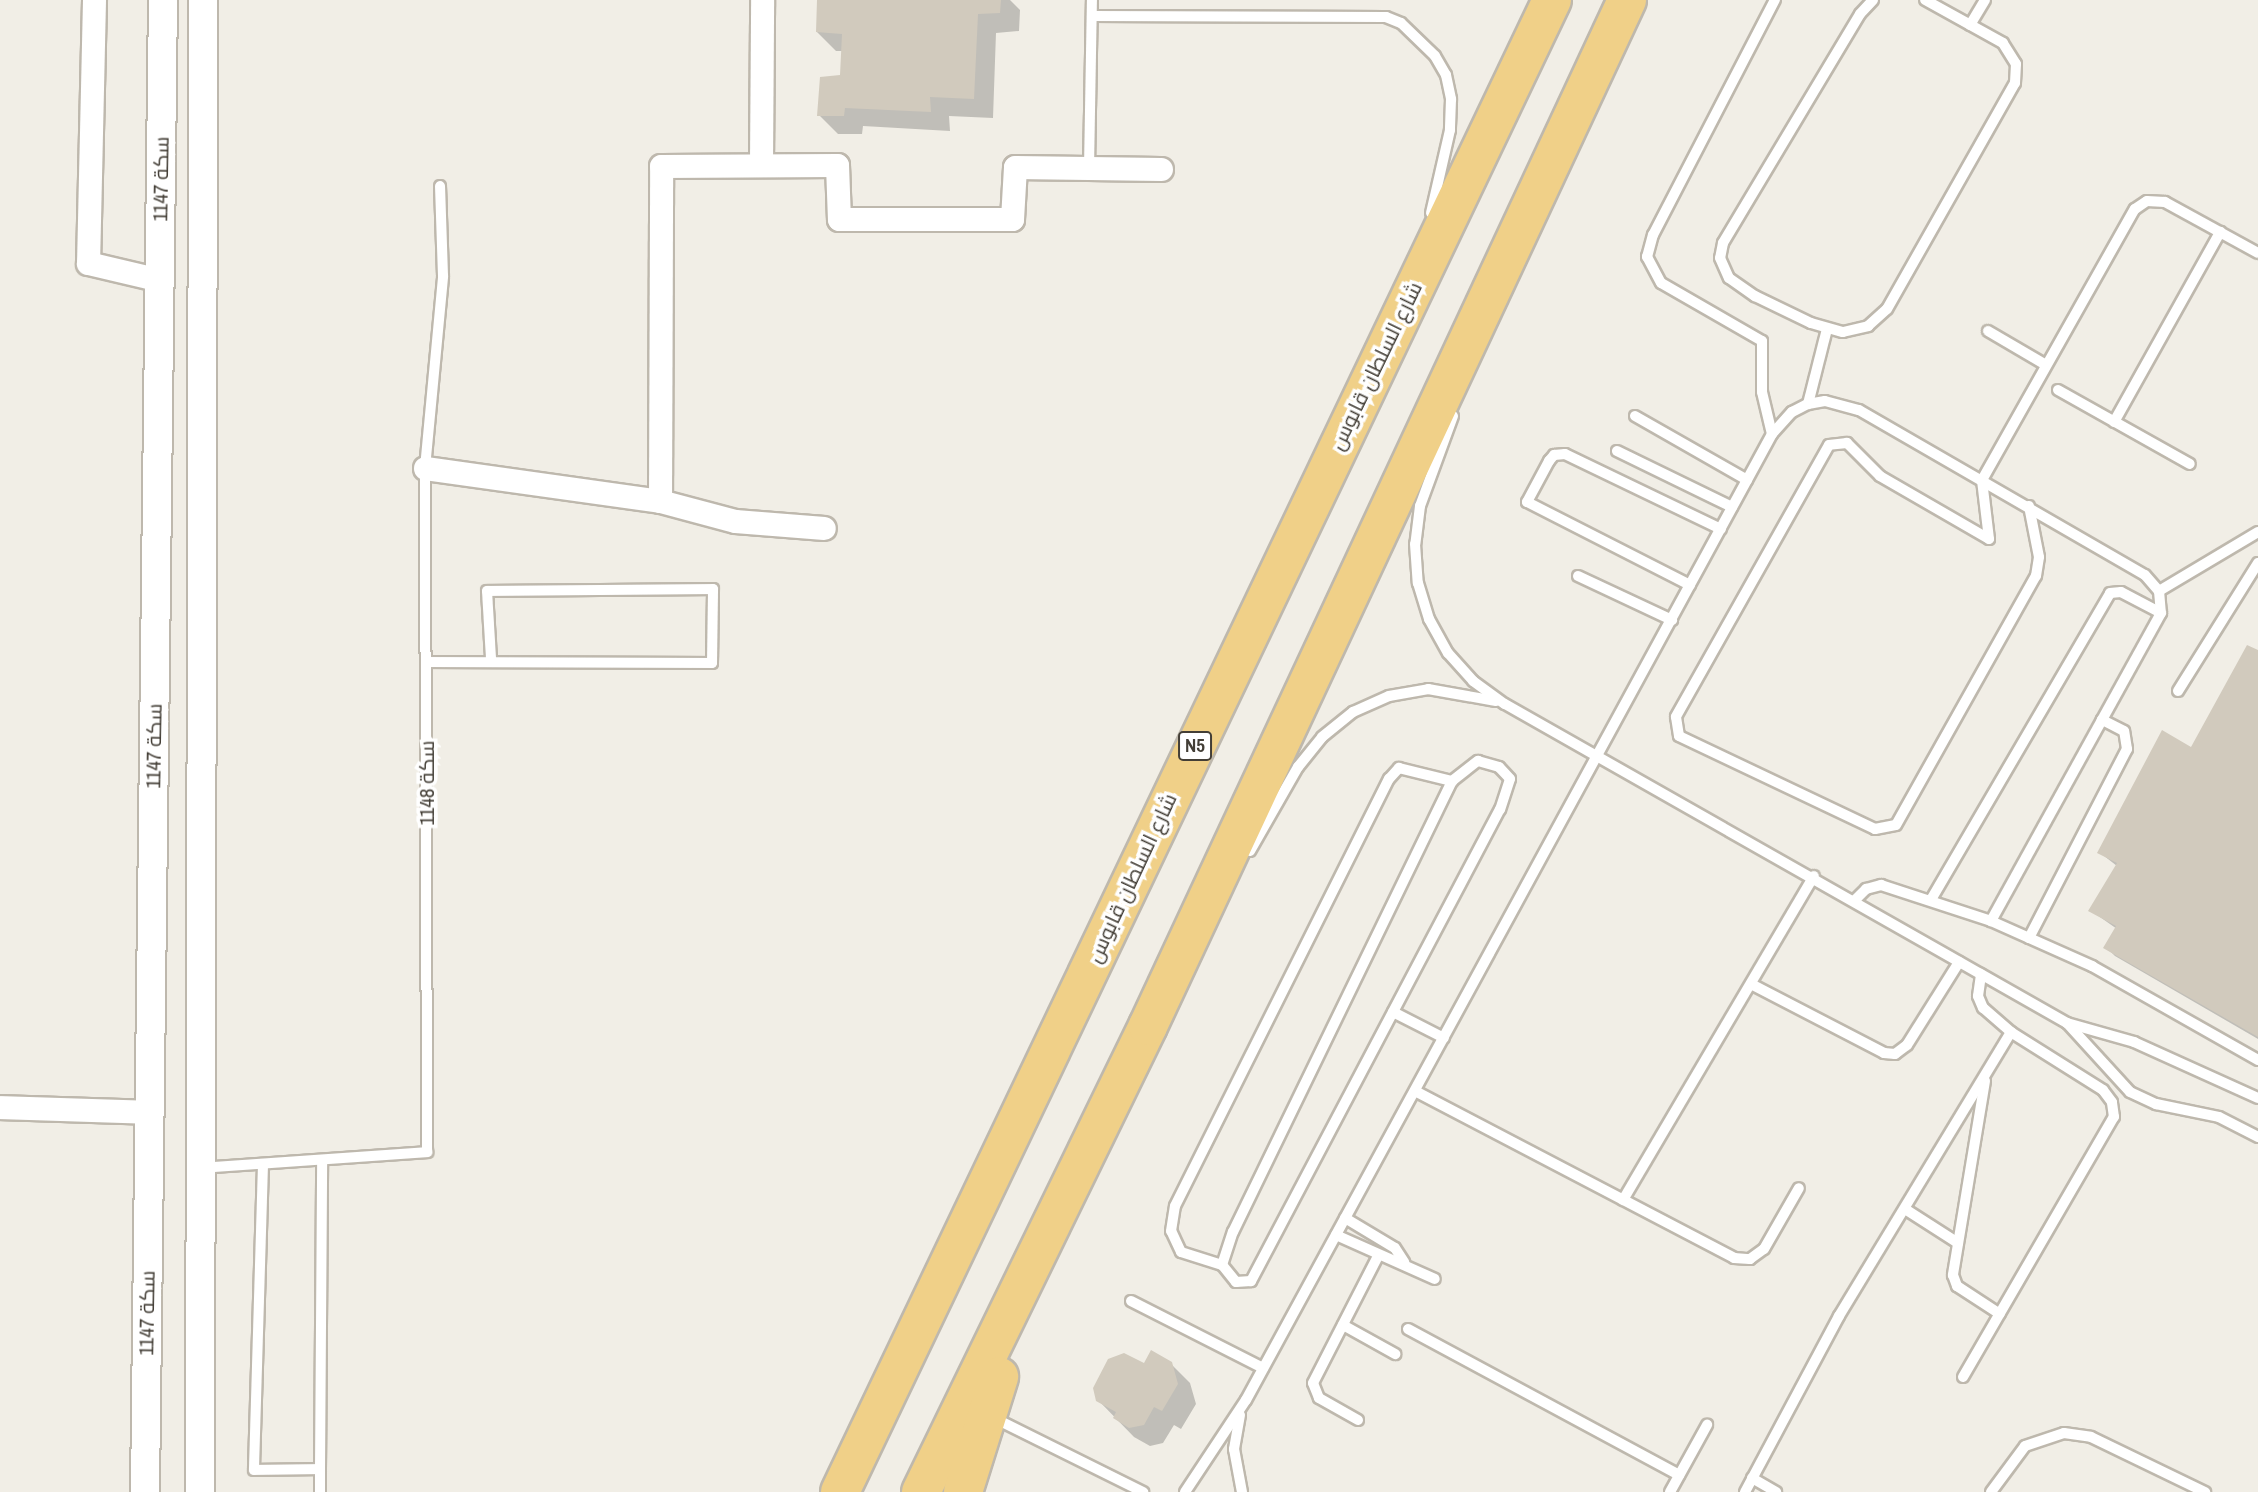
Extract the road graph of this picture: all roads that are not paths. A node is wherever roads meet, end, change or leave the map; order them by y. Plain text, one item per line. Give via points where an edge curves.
1 (94, 0) edge
2 (163, 0) edge
3 (204, 0) edge
4 (762, 0) edge
5 (1092, 0) edge
6 (1552, 0) edge
7 (1627, 0) edge
8 (1775, 0) edge
9 (1873, 0) edge
10 (1925, 0) edge
11 (1985, 0) edge
12 (1092, 16) junction
13 (1970, 25) junction
14 (761, 163) junction
15 (1089, 168) junction
16 (1161, 169) dead end
17 (440, 186) dead end
18 (1525, 216) junction
19 (1426, 227) dead end
20 (2220, 232) junction
21 (1422, 240) dead end
22 (2258, 253) edge
23 (160, 279) junction
24 (1827, 329) junction
25 (1988, 331) dead end
26 (1392, 332) junction
27 (2046, 365) junction
28 (1470, 368) dead end
29 (2058, 390) dead end
30 (1808, 404) junction
31 (1457, 405) dead end
32 (1634, 416) dead end
33 (2114, 422) junction
34 (1772, 434) junction
35 (1617, 451) dead end
36 (2190, 464) dead end
37 (425, 468) junction
38 (1747, 480) junction
39 (1982, 480) junction
40 (660, 501) junction
41 (2029, 506) junction
42 (1732, 507) junction
43 (824, 528) dead end
44 (1720, 529) junction
45 (2258, 532) edge
46 (2258, 563) edge
47 (1578, 576) dead end
48 (1690, 585) junction
49 (2159, 591) junction
50 (2161, 612) junction
51 (1672, 620) junction
52 (491, 659) junction
53 (428, 662) junction
54 (2178, 691) dead end
55 (1505, 704) junction
56 (2102, 720) junction
57 (1600, 757) junction
58 (1452, 781) junction
59 (1244, 861) dead end
60 (1814, 876) junction
61 (1223, 897) dead end
62 (1932, 898) junction
63 (1855, 900) junction
64 (1991, 921) junction
65 (2029, 938) junction
66 (1959, 962) junction
67 (1981, 974) junction
68 (1751, 984) junction
69 (1394, 1012) junction
70 (2067, 1023) junction
71 (1148, 1026) junction
72 (2011, 1032) junction
73 (1444, 1038) junction
74 (2258, 1060) edge
75 (1986, 1075) junction
76 (1415, 1091) junction
77 (2258, 1098) edge
78 (0, 1107) edge
79 (150, 1112) junction
80 (2258, 1137) edge
81 (322, 1161) junction
82 (263, 1164) junction
83 (198, 1168) junction
84 (1799, 1188) dead end
85 (1623, 1200) junction
86 (1905, 1209) junction
87 (1345, 1218) junction
88 (1336, 1235) junction
89 (1958, 1243) junction
90 (1378, 1256) junction
91 (1036, 1261) junction
92 (1404, 1262) junction
93 (1222, 1265) junction
94 (1436, 1279) dead end
95 (1131, 1301) dead end
96 (2000, 1314) junction
97 (1343, 1325) junction
98 (1408, 1329) dead end
99 (1395, 1354) dead end
100 (1263, 1368) junction
101 (1963, 1377) dead end
102 (1245, 1399) junction
103 (988, 1415) junction
104 (1358, 1420) dead end
105 (1707, 1425) dead end
106 (320, 1469) junction
107 (1679, 1475) junction
108 (1752, 1478) junction
109 (145, 1492) edge
110 (200, 1492) edge
111 (320, 1492) edge
112 (840, 1492) edge
113 (921, 1492) edge
114 (963, 1492) edge
115 (1143, 1492) edge
116 (1185, 1492) edge
117 (1242, 1492) edge
118 (1670, 1492) edge
119 (1745, 1492) edge
120 (1776, 1492) edge
121 (1991, 1492) edge
122 (2205, 1492) edge

1 - 23 street via 88,263
2 - 23 street, سكة 1147
3 - 83 street, سكة 1147
4 - 14 street
5 - 12 lane
6 - 26 highway, شارع السلطان قابوس / N5
7 - 18 highway
8 - 34 lane via 1653,234 1647,257 1661,283 1762,341 1762,392
9 - 24 lane via 1860,14 1720,251 1729,278 1782,311
10 - 13 lane
11 - 13 lane
12 - 15 lane
12 - 19 lane via 1386,17 1401,23 1435,56 1446,75 1451,99 1450,130
13 - 24 lane via 2009,49 2016,74 2012,91 1882,316 1860,330
14 - 15 street via 837,165 839,219 1012,219 1015,167
14 - 40 street via 661,166
15 - 16 street
17 - 37 lane, سكة 1148 via 443,276
18 - 28 lane
18 - 71 highway
20 - 22 lane
20 - 27 lane via 2165,202 2147,201 2135,209
20 - 33 lane
21 - 26 lane
23 - 79 street, سكة 1147
24 - 30 lane
25 - 27 lane
26 - 112 highway, شارع السلطان قابوس / N5
27 - 39 lane
29 - 33 lane
30 - 34 lane via 1792,412
30 - 39 lane via 1825,401 1859,410
31 - 55 lane via 1420,506 1415,544 1418,583 1429,619 1448,653 1473,681
32 - 38 lane
33 - 36 lane
34 - 38 lane
35 - 42 lane
37 - 40 street
37 - 53 lane, سكة 1148
38 - 42 lane
39 - 41 lane
39 - 41 lane via 1989,539 1880,477 1847,443 1834,442 1824,450 1675,724 1684,741 1875,829 1889,829 1900,820 2036,576 2039,557
40 - 43 street via 735,521
41 - 49 lane via 2145,575
42 - 44 lane
44 - 48 lane
44 - 48 lane via 1565,454 1549,461 1527,502
45 - 49 lane
46 - 54 lane
47 - 51 lane
48 - 51 lane
49 - 50 lane
50 - 56 lane
50 - 62 lane via 2121,592 2110,593
51 - 57 lane
52 - 52 lane via 712,663 713,589 487,591
52 - 53 lane
53 - 81 lane, سكة 1148 via 427,1152
55 - 57 lane
55 - 59 lane via 1467,693 1428,690 1389,696 1353,712 1322,737 1298,767
56 - 64 lane
56 - 65 lane via 2124,730 2127,749
57 - 60 lane
57 - 73 lane
58 - 69 lane via 1478,761 1499,767 1510,779 1500,809
58 - 93 lane via 1233,1232
58 - 93 lane via 1399,768 1389,779 1175,1206 1171,1231 1181,1252
60 - 63 lane
60 - 68 lane
61 - 71 lane
62 - 63 lane via 1881,885 1866,889
62 - 64 lane
63 - 66 lane
64 - 65 lane
65 - 74 lane via 2092,966
66 - 67 lane
66 - 68 lane via 1907,1045 1895,1054 1884,1053
67 - 70 lane
67 - 72 lane via 1979,1001
68 - 85 lane
69 - 73 lane
69 - 93 lane via 1251,1281 1236,1282
70 - 77 lane via 2134,1042
70 - 80 lane via 2130,1092 2156,1104 2219,1117
71 - 91 highway
72 - 75 lane
72 - 96 lane via 2103,1090 2112,1102 2114,1117
73 - 76 lane
75 - 86 lane
75 - 89 lane
76 - 85 lane
76 - 87 lane
78 - 79 street
79 - 109 street, سكة 1147
81 - 82 lane, سكة 1148
81 - 106 lane
82 - 83 lane, سكة 1148
82 - 106 lane via 254,1469
83 - 110 street, سكة 1147
84 - 85 lane via 1764,1249 1742,1260
86 - 89 lane
86 - 108 lane via 1839,1316
87 - 88 lane
87 - 92 lane via 1395,1248
88 - 90 lane
88 - 100 lane
89 - 96 lane via 1954,1281
90 - 92 lane
90 - 97 lane
91 - 103 highway
91 - 113 highway
92 - 94 lane
95 - 100 lane
96 - 101 lane
97 - 99 lane
97 - 104 lane via 1313,1389 1319,1398
98 - 107 lane
100 - 102 lane
102 - 116 lane
102 - 117 lane via 1234,1433
103 - 114 highway
103 - 115 lane
105 - 107 lane
106 - 111 lane
107 - 118 lane
108 - 119 lane
108 - 120 lane
121 - 122 lane via 2025,1446 2064,1433 2091,1437

